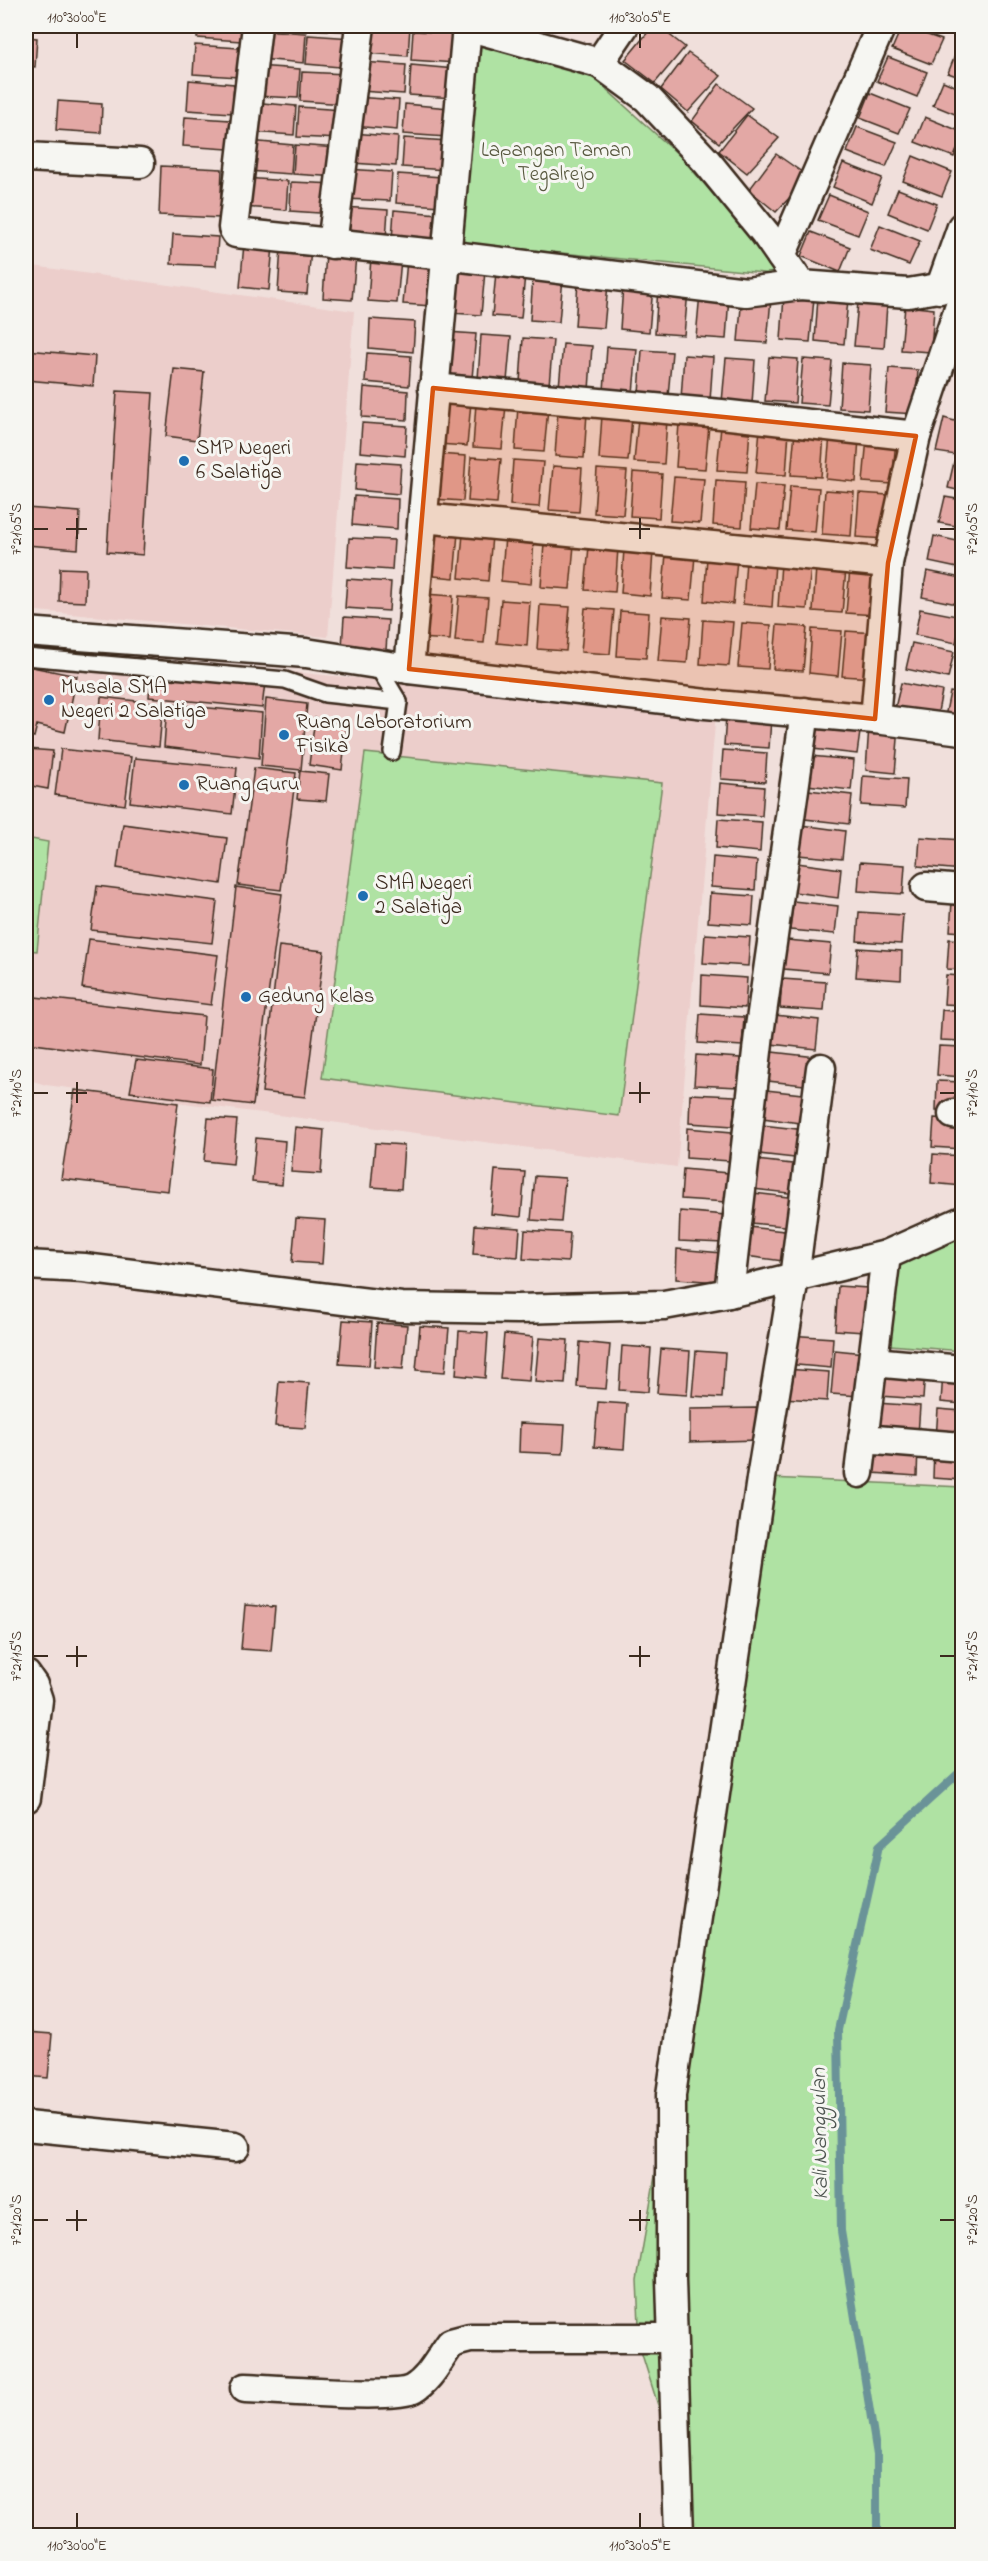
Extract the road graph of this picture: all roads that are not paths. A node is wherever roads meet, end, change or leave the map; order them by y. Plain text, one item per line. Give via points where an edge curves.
1 (257, 26) edge
2 (360, 26) edge
3 (467, 26) edge
4 (624, 26) edge
5 (881, 26) edge
6 (599, 63) junction
7 (26, 157) edge
8 (140, 163) dead end
9 (963, 226) edge
10 (332, 244) junction
11 (445, 255) junction
12 (781, 256) junction
13 (801, 285) junction
14 (955, 290) edge
15 (433, 388) junction
16 (916, 436) junction
17 (423, 518) junction
18 (888, 563) junction
19 (26, 632) edge
20 (26, 657) edge
21 (376, 664) junction
22 (409, 669) junction
23 (399, 702) junction
24 (805, 712) junction
25 (875, 718) junction
26 (963, 730) edge
27 (392, 752) dead end
28 (926, 887) dead end
29 (963, 890) edge
30 (821, 1068) dead end
31 (963, 1221) edge
32 (886, 1255) junction
33 (26, 1265) edge
34 (794, 1278) junction
35 (729, 1293) junction
36 (873, 1362) junction
37 (963, 1370) edge
38 (863, 1439) junction
39 (963, 1447) edge
40 (859, 1473) dead end
41 (26, 1675) edge
42 (26, 1798) edge
43 (26, 2126) edge
44 (235, 2147) dead end
45 (672, 2338) junction
46 (245, 2388) dead end
47 (679, 2535) edge

1 - 10 street via 234,231
2 - 10 street
3 - 6 street
3 - 11 street
4 - 6 street
5 - 12 street
6 - 12 street via 647,98 707,162
7 - 8 street
9 - 14 street
10 - 11 street
11 - 13 street via 746,292
11 - 15 street
12 - 13 street
13 - 14 street via 908,293
14 - 16 street
15 - 16 street
15 - 17 street
16 - 18 street
17 - 18 street
17 - 22 street
18 - 25 street
19 - 21 street via 306,653
20 - 23 lane via 285,680 325,694
21 - 22 street
21 - 23 lane
22 - 24 street
23 - 27 lane
24 - 25 street
24 - 35 street via 759,1034
25 - 26 street
28 - 29 street
30 - 34 street
31 - 32 street
32 - 34 street
32 - 36 street
33 - 35 street via 84,1268 401,1307 664,1305
34 - 35 street
34 - 45 street via 671,2095
36 - 37 street
36 - 38 street
38 - 39 street
38 - 40 street
41 - 42 street via 38,1700
43 - 44 street
45 - 46 street via 470,2338 451,2343 427,2379 410,2391
45 - 47 street

